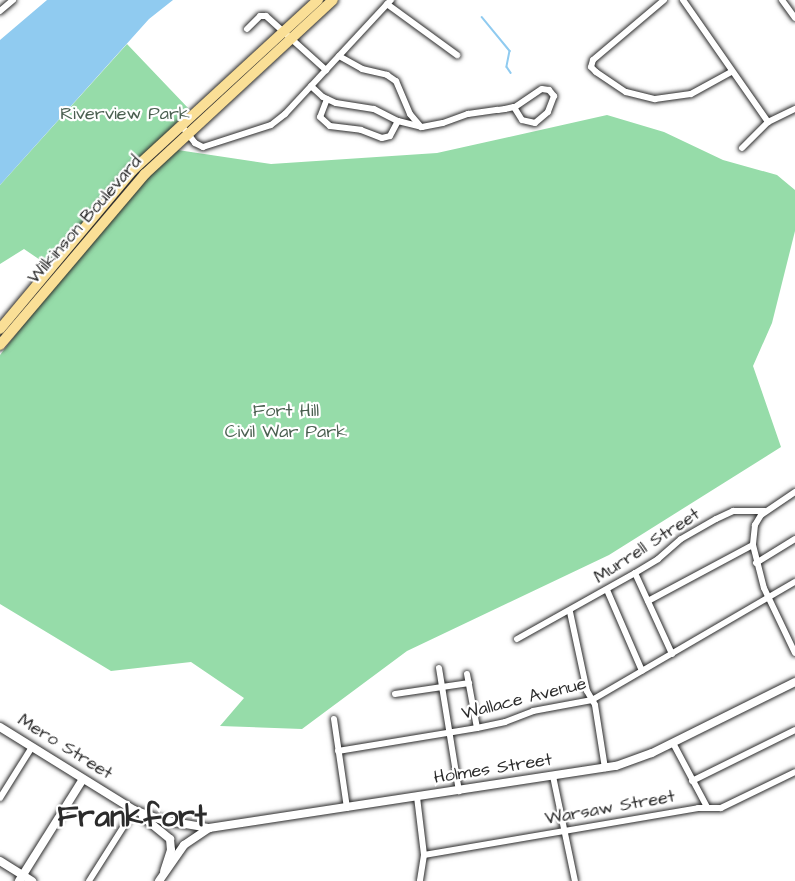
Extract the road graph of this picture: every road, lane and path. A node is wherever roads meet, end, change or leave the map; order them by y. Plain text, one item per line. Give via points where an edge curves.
1 (13, 0) edge
2 (318, 0) edge
3 (333, 0) edge
4 (664, 0) edge
5 (683, 0) edge
6 (782, 0) edge
7 (389, 2) edge
8 (0, 11) edge
9 (795, 18) edge
10 (247, 29) dead end
11 (289, 36) junction
12 (457, 55) dead end
13 (339, 56) junction
14 (326, 70) junction
15 (731, 72) junction
16 (311, 86) junction
17 (327, 99) junction
18 (514, 107) junction
19 (795, 109) edge
20 (413, 118) junction
21 (398, 121) junction
22 (768, 122) junction
23 (407, 123) junction
24 (422, 127) junction
25 (184, 130) junction
26 (742, 148) dead end
27 (0, 329) edge
28 (0, 345) edge
29 (795, 492) edge
30 (765, 511) junction
31 (795, 539) edge
32 (753, 545) junction
33 (756, 563) junction
34 (635, 573) junction
35 (795, 582) edge
36 (607, 590) junction
37 (768, 598) junction
38 (648, 601) junction
39 (570, 612) junction
40 (517, 639) dead end
41 (793, 645) edge
42 (795, 653) edge
43 (672, 654) junction
44 (439, 668) dead end
45 (642, 671) junction
46 (467, 674) dead end
47 (469, 682) junction
48 (795, 682) edge
49 (442, 687) junction
50 (394, 694) dead end
51 (592, 700) junction
52 (334, 719) dead end
53 (0, 727) edge
54 (477, 728) junction
55 (795, 730) edge
56 (449, 732) junction
57 (673, 743) junction
58 (32, 747) junction
59 (338, 751) junction
60 (605, 768) junction
61 (795, 772) edge
62 (553, 776) junction
63 (83, 778) junction
64 (692, 781) junction
65 (459, 791) junction
66 (417, 797) junction
67 (0, 798) edge
68 (707, 807) junction
69 (347, 808) junction
70 (134, 810) junction
71 (178, 824) joint
72 (209, 828) junction
73 (564, 832) junction
74 (424, 855) junction
75 (0, 861) edge
76 (164, 871) junction
77 (21, 878) edge
78 (32, 881) edge
79 (89, 881) edge
80 (159, 881) edge
81 (420, 881) edge
82 (575, 881) edge

1 - 8 street
2 - 11 highway, Wilkinson Boulevard
3 - 11 highway, Wilkinson Boulevard
4 - 15 street via 593,60 591,67 626,92 656,99 691,94
5 - 15 street
6 - 9 street
7 - 12 street
7 - 13 street
10 - 11 street via 264,15
11 - 14 street
11 - 25 highway, Wilkinson Boulevard
13 - 14 street
13 - 20 street via 396,81
14 - 16 street
15 - 22 street
16 - 17 street
16 - 25 street via 278,120 263,129 206,147 195,143
17 - 21 street via 374,109
17 - 21 street via 320,117 330,126 361,130 382,138 390,135
18 - 18 street via 540,89 549,90 554,99 550,109 533,123 524,121
18 - 24 street
19 - 22 street
20 - 23 street
20 - 24 street
21 - 23 street
22 - 26 street
23 - 24 street
25 - 27 highway, Wilkinson Boulevard via 112,193
25 - 28 highway, Wilkinson Boulevard via 123,196
29 - 30 street
30 - 32 street via 755,525
30 - 34 street, Murrell Street via 728,513 681,539
31 - 33 street
32 - 33 street
32 - 38 street
33 - 37 street
34 - 36 street, Murrell Street
34 - 38 street
35 - 37 street, Wallace Avenue
36 - 39 street, Murrell Street
36 - 45 street
37 - 41 street
37 - 43 street, Wallace Avenue
38 - 43 street
39 - 40 street, Murrell Street
39 - 51 street
41 - 42 street
43 - 45 street, Wallace Avenue
44 - 49 street
45 - 51 street, Wallace Avenue
46 - 47 street
47 - 49 street
47 - 54 street
48 - 57 main road, Holmes Street
49 - 50 street
49 - 56 street
51 - 54 street, Wallace Avenue via 533,711
51 - 60 street
52 - 59 street
53 - 58 main road, Mero Street
54 - 56 street, Wallace Avenue
55 - 64 street
56 - 59 street, Wallace Avenue
56 - 65 street
57 - 60 main road, Holmes Street
57 - 64 street
58 - 63 main road, Mero Street
58 - 67 street
59 - 69 street
60 - 62 main road, Holmes Street
61 - 68 street, Warsaw Street via 730,805
62 - 65 main road, Holmes Street
62 - 73 street
63 - 70 main road, Mero Street
63 - 77 main road
64 - 68 street
65 - 66 main road, Holmes Street
66 - 69 main road, Holmes Street
66 - 74 street
68 - 73 street, Warsaw Street
69 - 72 main road, Holmes Street
70 - 71 main road, Mero Street
70 - 76 main road via 170,839 171,850
70 - 79 street
71 - 72 main road, Holmes Street
72 - 76 main road via 184,845
73 - 74 street, Warsaw Street
73 - 82 street
74 - 81 street
75 - 77 main road
76 - 80 main road
77 - 78 main road

